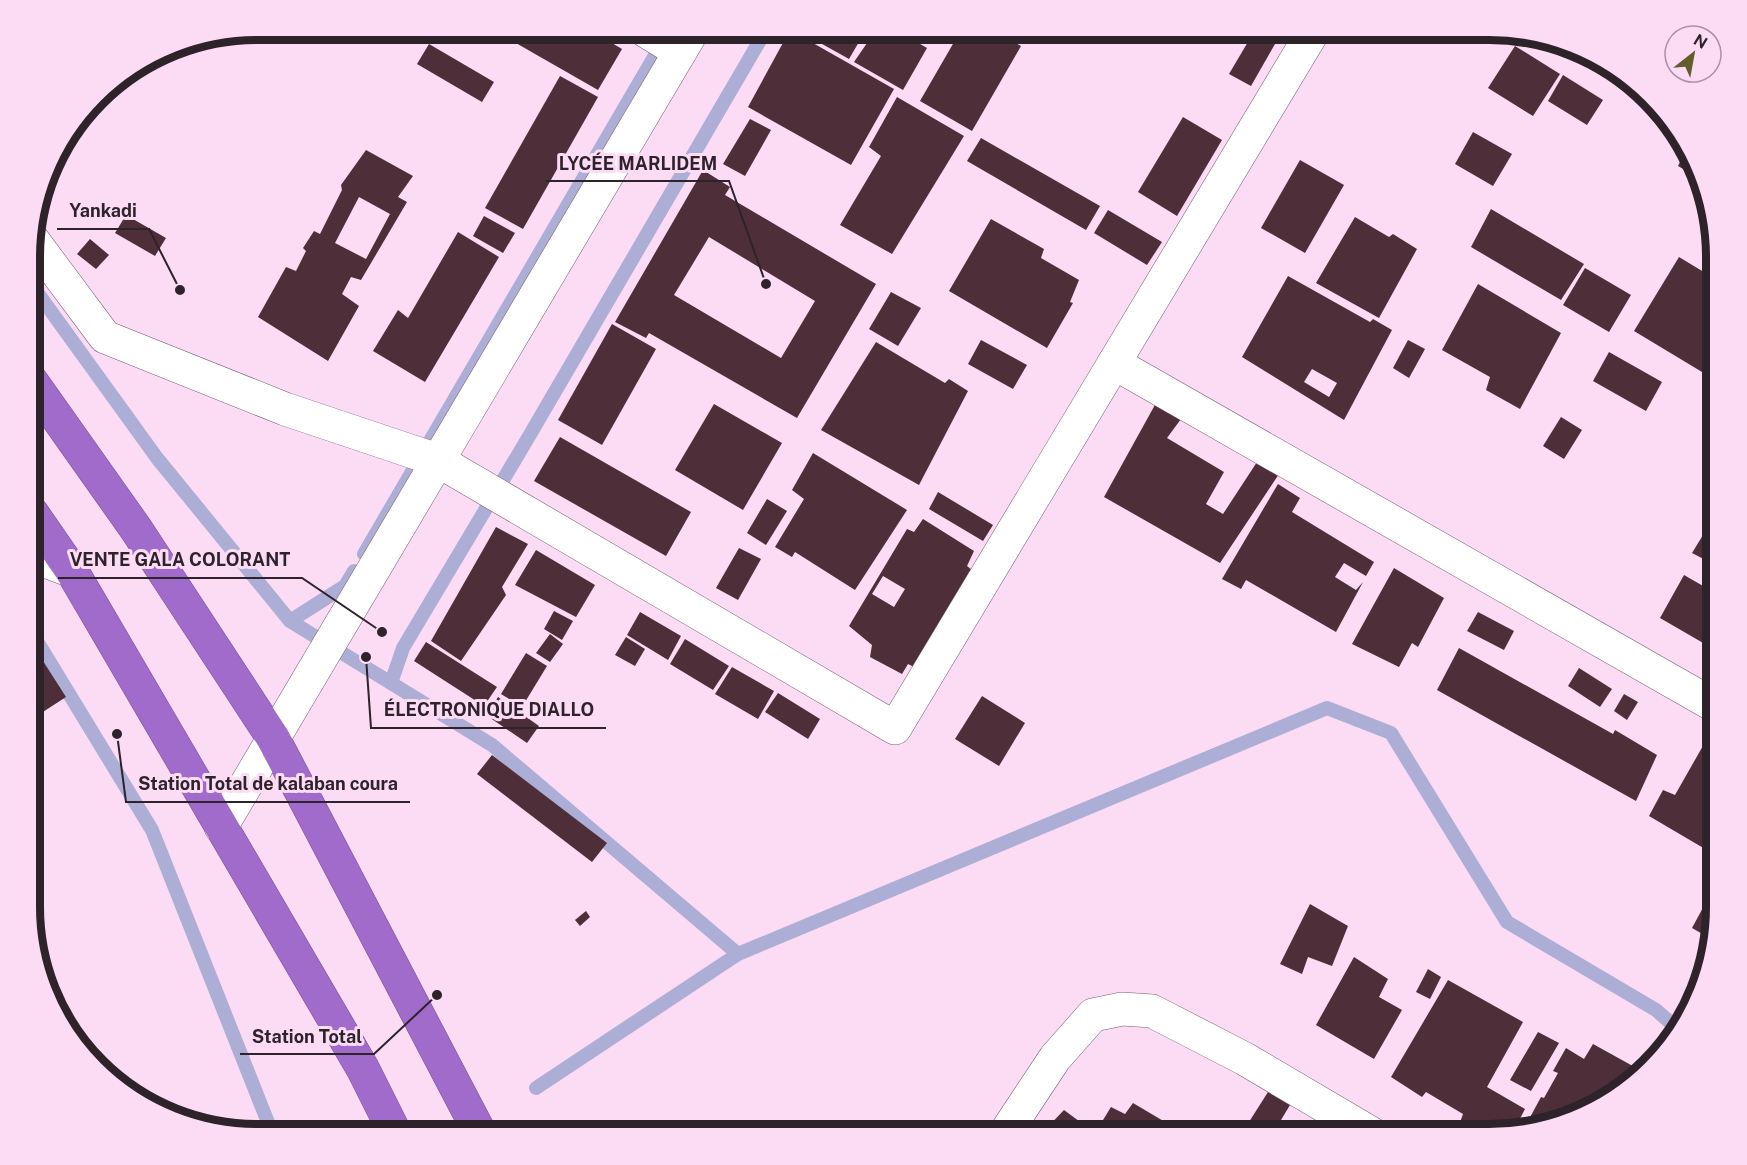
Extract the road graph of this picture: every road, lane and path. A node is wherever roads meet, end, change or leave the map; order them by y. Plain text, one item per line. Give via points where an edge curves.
1 (1308, 40) edge
2 (687, 41) edge
3 (40, 250) edge
4 (1114, 363) junction
5 (40, 393) edge
6 (437, 460) junction
7 (40, 525) edge
8 (40, 559) edge
9 (72, 571) junction
10 (1706, 701) edge
11 (273, 738) junction
12 (221, 826) junction
13 (390, 1124) edge
14 (475, 1124) edge
15 (1011, 1124) edge
16 (1355, 1124) edge

1 - 4 street
2 - 6 street
3 - 6 street via 105,337 285,409
4 - 6 street via 895,728
4 - 10 street
5 - 11 highway via 136,530
6 - 11 street
7 - 9 highway
8 - 9 street
9 - 12 highway
11 - 12 street
11 - 14 highway
12 - 13 highway via 363,1069
15 - 16 street via 1055,1058 1093,1015 1122,1009 1152,1011 1245,1059

